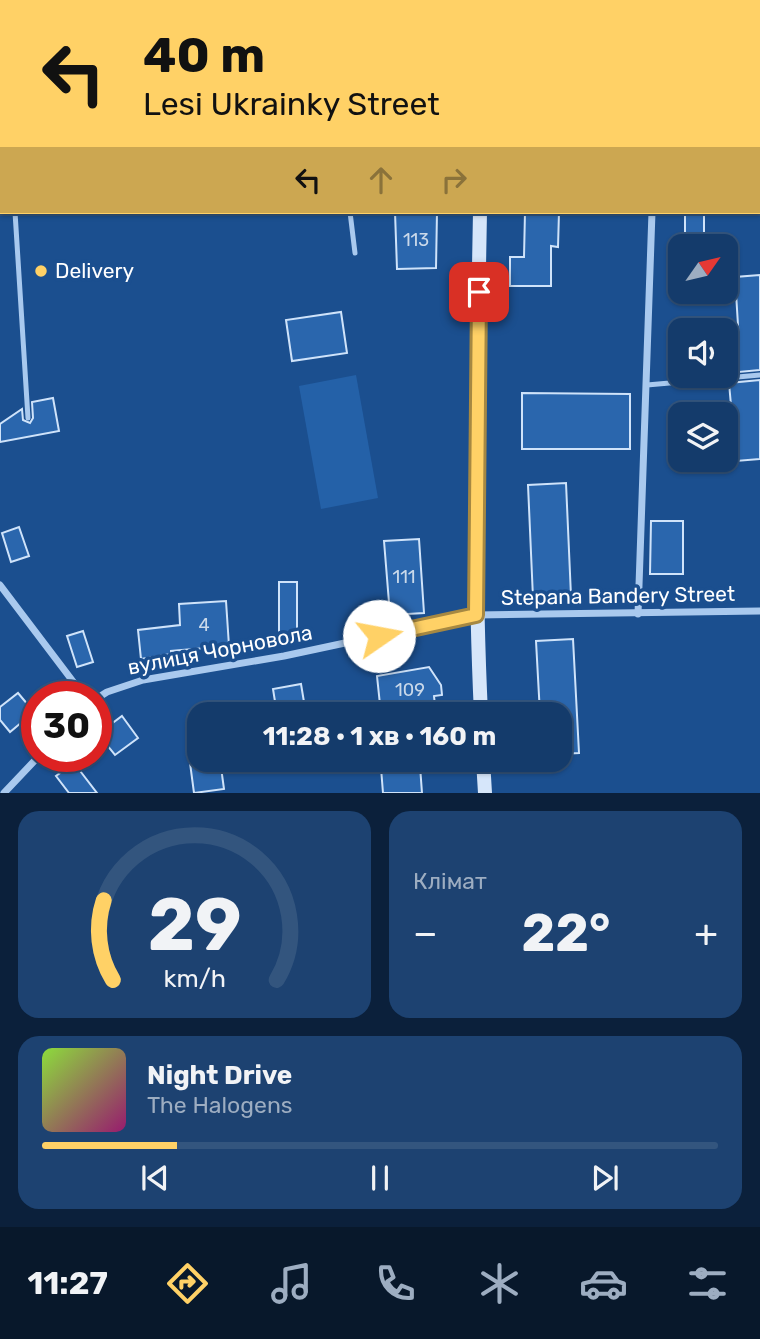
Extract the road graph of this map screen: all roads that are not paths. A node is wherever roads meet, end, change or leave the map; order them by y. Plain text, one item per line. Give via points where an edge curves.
1 (15, 214) edge
2 (350, 214) edge
3 (480, 214) edge
4 (652, 214) edge
5 (355, 253) dead end
6 (760, 375) edge
7 (647, 384) junction
8 (28, 418) dead end
9 (0, 585) edge
10 (760, 611) edge
11 (638, 614) junction
12 (476, 615) junction
13 (73, 681) edge
14 (112, 690) edge
15 (480, 702) edge
16 (24, 772) edge
17 (484, 772) edge
18 (4, 793) edge
19 (485, 793) edge

1 - 8 lane
2 - 5 lane
3 - 12 main road
4 - 7 street
6 - 7 lane
7 - 11 street
9 - 13 street
10 - 11 street, Stepana Bandery Street
11 - 12 street, Stepana Bandery Street
12 - 14 street, вулиця Чорновола via 143,680
12 - 15 main road
16 - 18 street
17 - 19 main road

